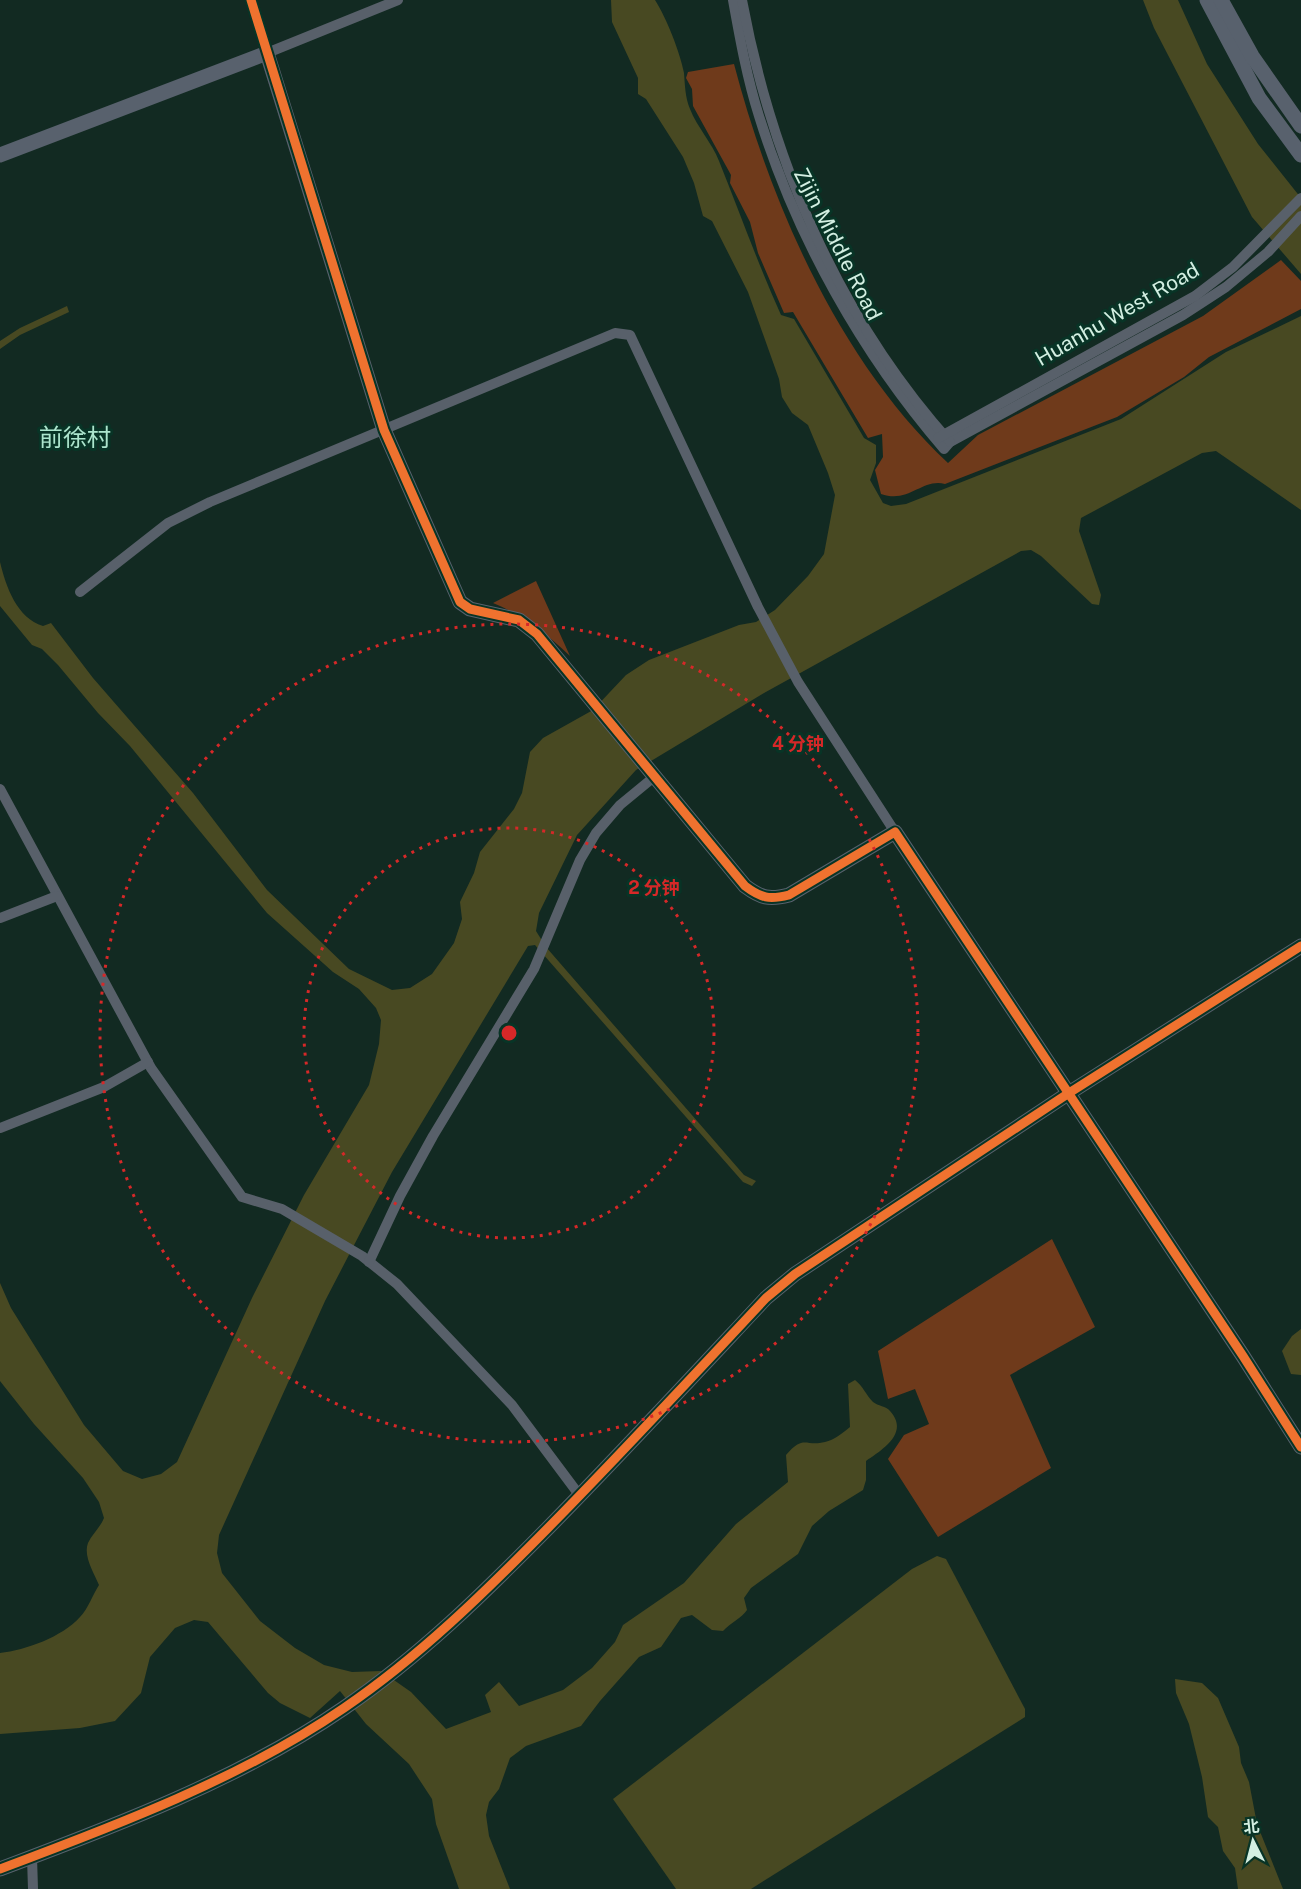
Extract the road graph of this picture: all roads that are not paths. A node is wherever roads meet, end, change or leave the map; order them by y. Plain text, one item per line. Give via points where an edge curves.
1 (251, 0) edge
2 (398, 0) edge
3 (733, 0) edge
4 (742, 0) edge
5 (1207, 0) edge
6 (1221, 0) edge
7 (267, 53) junction
8 (1301, 126) edge
9 (0, 155) edge
10 (1301, 155) edge
11 (1301, 198) edge
12 (1301, 216) edge
13 (384, 430) junction
14 (943, 441) junction
15 (80, 592) dead end
16 (653, 775) junction
17 (0, 789) edge
18 (895, 832) junction
19 (57, 896) junction
20 (0, 918) edge
21 (1301, 946) edge
22 (148, 1062) junction
23 (1069, 1093) junction
24 (0, 1128) edge
25 (366, 1259) junction
26 (1301, 1447) edge
27 (580, 1496) junction
28 (32, 1857) junction
29 (0, 1869) edge
30 (33, 1889) edge

1 - 7 street
2 - 7 street
3 - 14 street, Zijin Middle Road via 759,116 803,228 838,296 900,395
4 - 14 street, Zijin Middle Road via 758,80 791,182 847,296
5 - 10 street via 1259,98
6 - 8 street via 1252,56
7 - 9 street
7 - 13 street
11 - 14 street, Huanhu West Road via 1233,267 1196,296
12 - 14 street, Huanhu West Road via 1268,252 1226,287 1183,315
13 - 15 street via 168,523
13 - 16 street via 460,602 470,609 519,620 537,634
13 - 18 street via 615,333 630,334 758,607 798,682
16 - 18 street via 745,886 759,897 772,900 789,895
16 - 25 street via 620,805 580,860 534,969 433,1136
17 - 19 street
18 - 23 street
19 - 20 street
19 - 22 street
21 - 23 street
22 - 24 street via 104,1087
22 - 25 street via 242,1197 282,1209
23 - 26 street
23 - 27 street via 824,1253 766,1298
25 - 27 street via 397,1284 512,1405
27 - 28 street via 468,1610 344,1708 277,1750 98,1833
28 - 29 street
28 - 30 street

